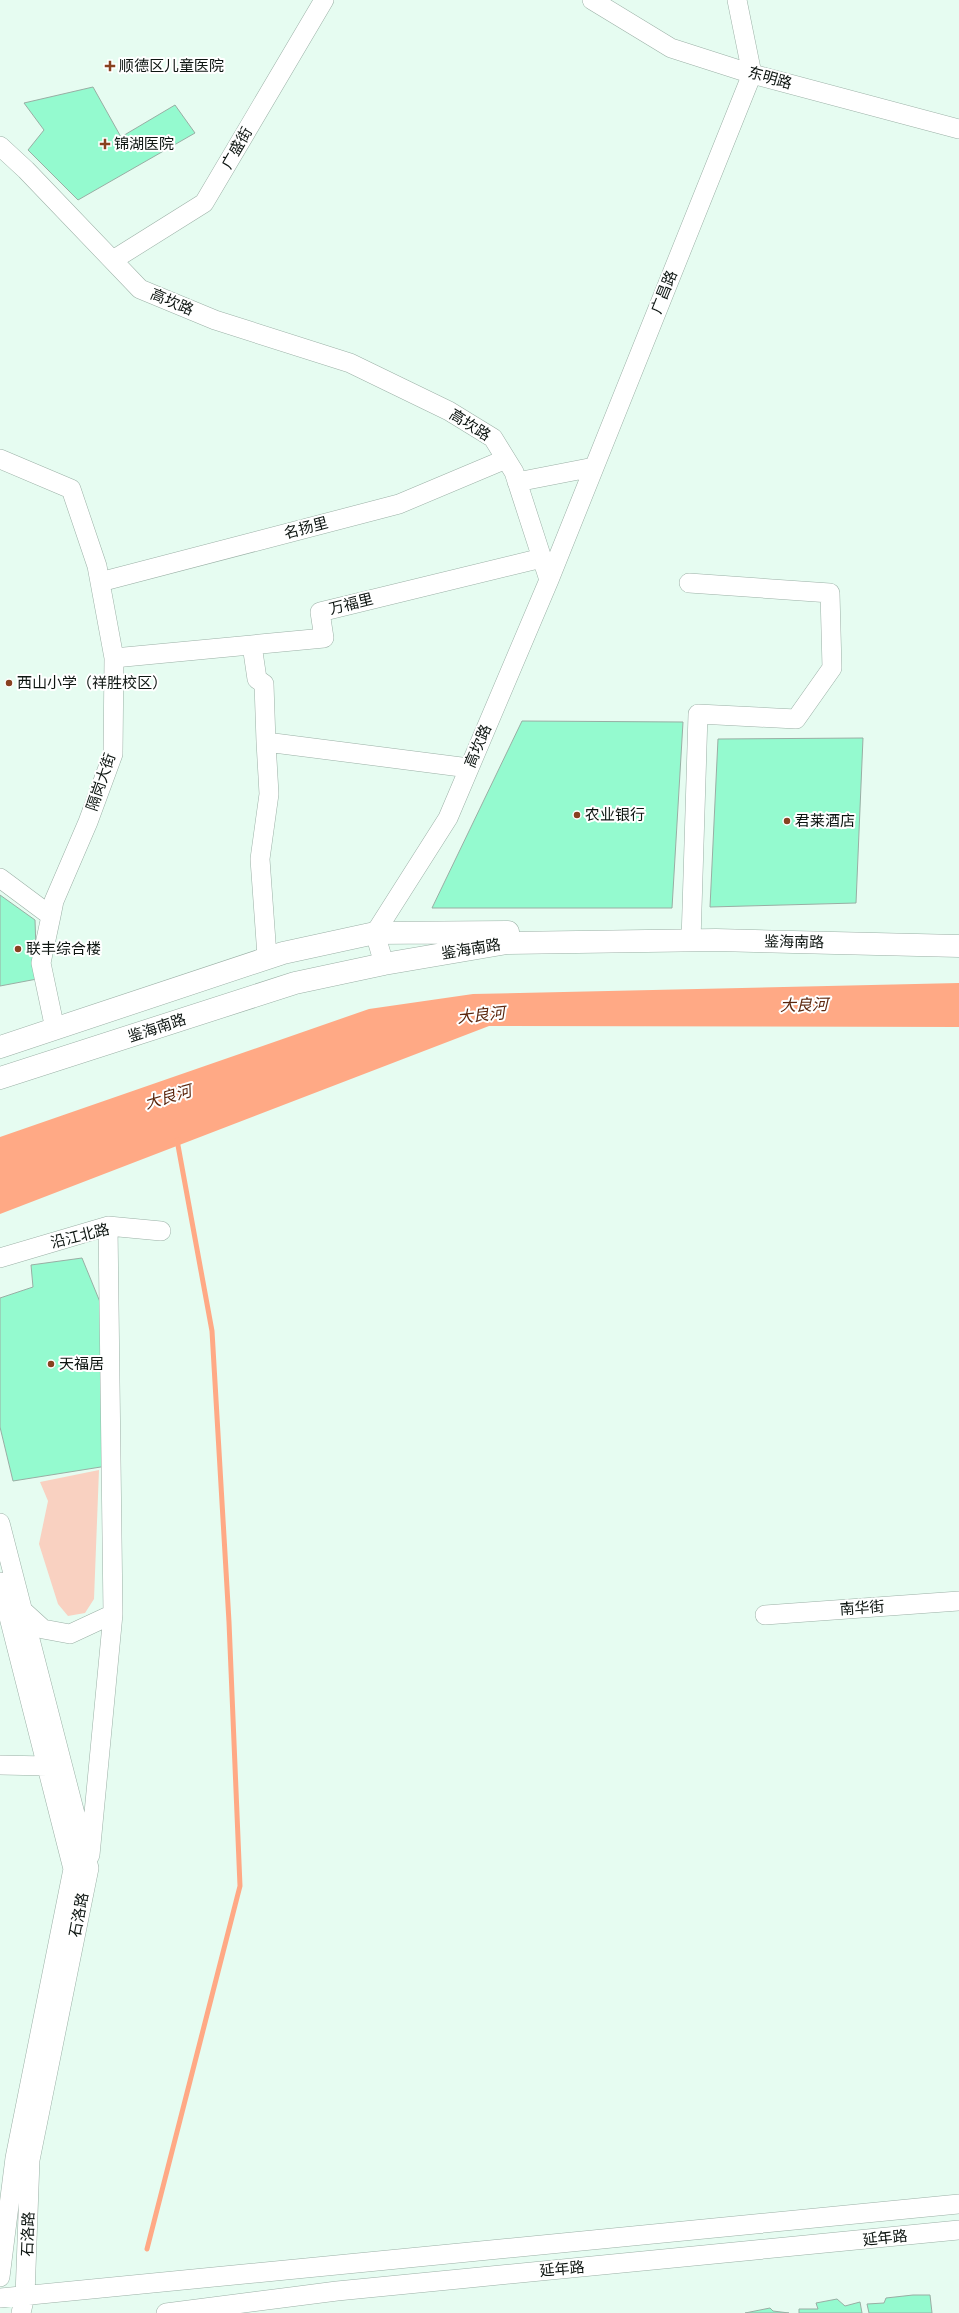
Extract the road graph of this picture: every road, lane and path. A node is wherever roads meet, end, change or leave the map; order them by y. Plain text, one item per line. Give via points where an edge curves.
1 (324, 0) edge
2 (592, 0) edge
3 (737, 0) edge
4 (752, 74) junction
5 (959, 129) edge
6 (0, 146) edge
7 (113, 260) junction
8 (506, 459) junction
9 (0, 460) edge
10 (594, 467) junction
11 (517, 482) junction
12 (542, 558) junction
13 (549, 580) junction
14 (100, 582) junction
15 (688, 583) dead end
16 (252, 645) junction
17 (114, 658) junction
18 (266, 742) junction
19 (469, 768) junction
20 (0, 878) edge
21 (51, 916) junction
22 (375, 934) junction
23 (690, 935) junction
24 (959, 935) edge
25 (959, 946) edge
26 (267, 956) dead end
27 (384, 964) junction
28 (55, 1029) junction
29 (0, 1047) edge
30 (0, 1078) edge
31 (108, 1226) junction
32 (161, 1231) dead end
33 (0, 1258) edge
34 (0, 1523) edge
35 (0, 1582) edge
36 (959, 1601) edge
37 (21, 1609) junction
38 (113, 1614) junction
39 (765, 1615) dead end
40 (0, 1765) edge
41 (47, 1766) junction
42 (89, 1868) junction
43 (15, 2158) junction
44 (0, 2190) edge
45 (959, 2204) edge
46 (959, 2230) edge
47 (0, 2277) edge
48 (0, 2298) edge
49 (0, 2304) edge
50 (23, 2304) edge
51 (5, 2313) edge
52 (166, 2313) edge

1 - 7 street, 广盛街 via 204,203
2 - 4 street, 东明路 via 671,48
3 - 4 street
4 - 5 street, 东明路
4 - 10 street, 广昌路
6 - 7 street, 高坎路
7 - 8 street, 高坎路 via 140,289 215,320 350,363 449,411 493,438
8 - 11 street, 高坎路
8 - 14 street, 名扬里 via 399,504
9 - 14 street, 隔岗大街 via 71,489
10 - 11 street
10 - 13 street, 广昌路
11 - 12 street, 高坎路
12 - 13 street, 高坎路
12 - 16 street, 万福里 via 320,612 324,638
13 - 19 street, 高坎路
14 - 17 street, 隔岗大街
15 - 23 street via 830,593 832,668 796,719 698,714
16 - 17 street, 万福里
16 - 18 street via 256,679 264,684
17 - 21 street, 隔岗大街 via 113,754 88,822 54,901
18 - 19 street
18 - 26 street via 269,794 260,859
19 - 22 street, 高坎路 via 448,818
20 - 21 street
21 - 28 street, 隔岗大街 via 41,963
22 - 23 main road, 鉴海南路
22 - 27 street
22 - 28 main road, 鉴海南路 via 283,953
23 - 24 main road, 鉴海南路
23 - 25 main road, 鉴海南路
23 - 27 main road, 鉴海南路 via 507,943
27 - 30 main road, 鉴海南路 via 295,983
28 - 29 main road, 鉴海南路
31 - 32 street, 沿江北路
31 - 33 street, 沿江北路
31 - 38 street
34 - 37 street, 石洛路
35 - 41 street, 石洛路
36 - 39 street, 南华街
37 - 38 street via 43,1629 70,1634
37 - 42 street, 石洛路
38 - 42 street
40 - 41 street
41 - 43 street, 石洛路 via 73,1869
42 - 50 street, 石洛路 via 30,2160
43 - 44 street
43 - 47 street, 石洛路
45 - 50 street
46 - 52 street, 延年路 via 337,2291
48 - 50 street
49 - 51 street

